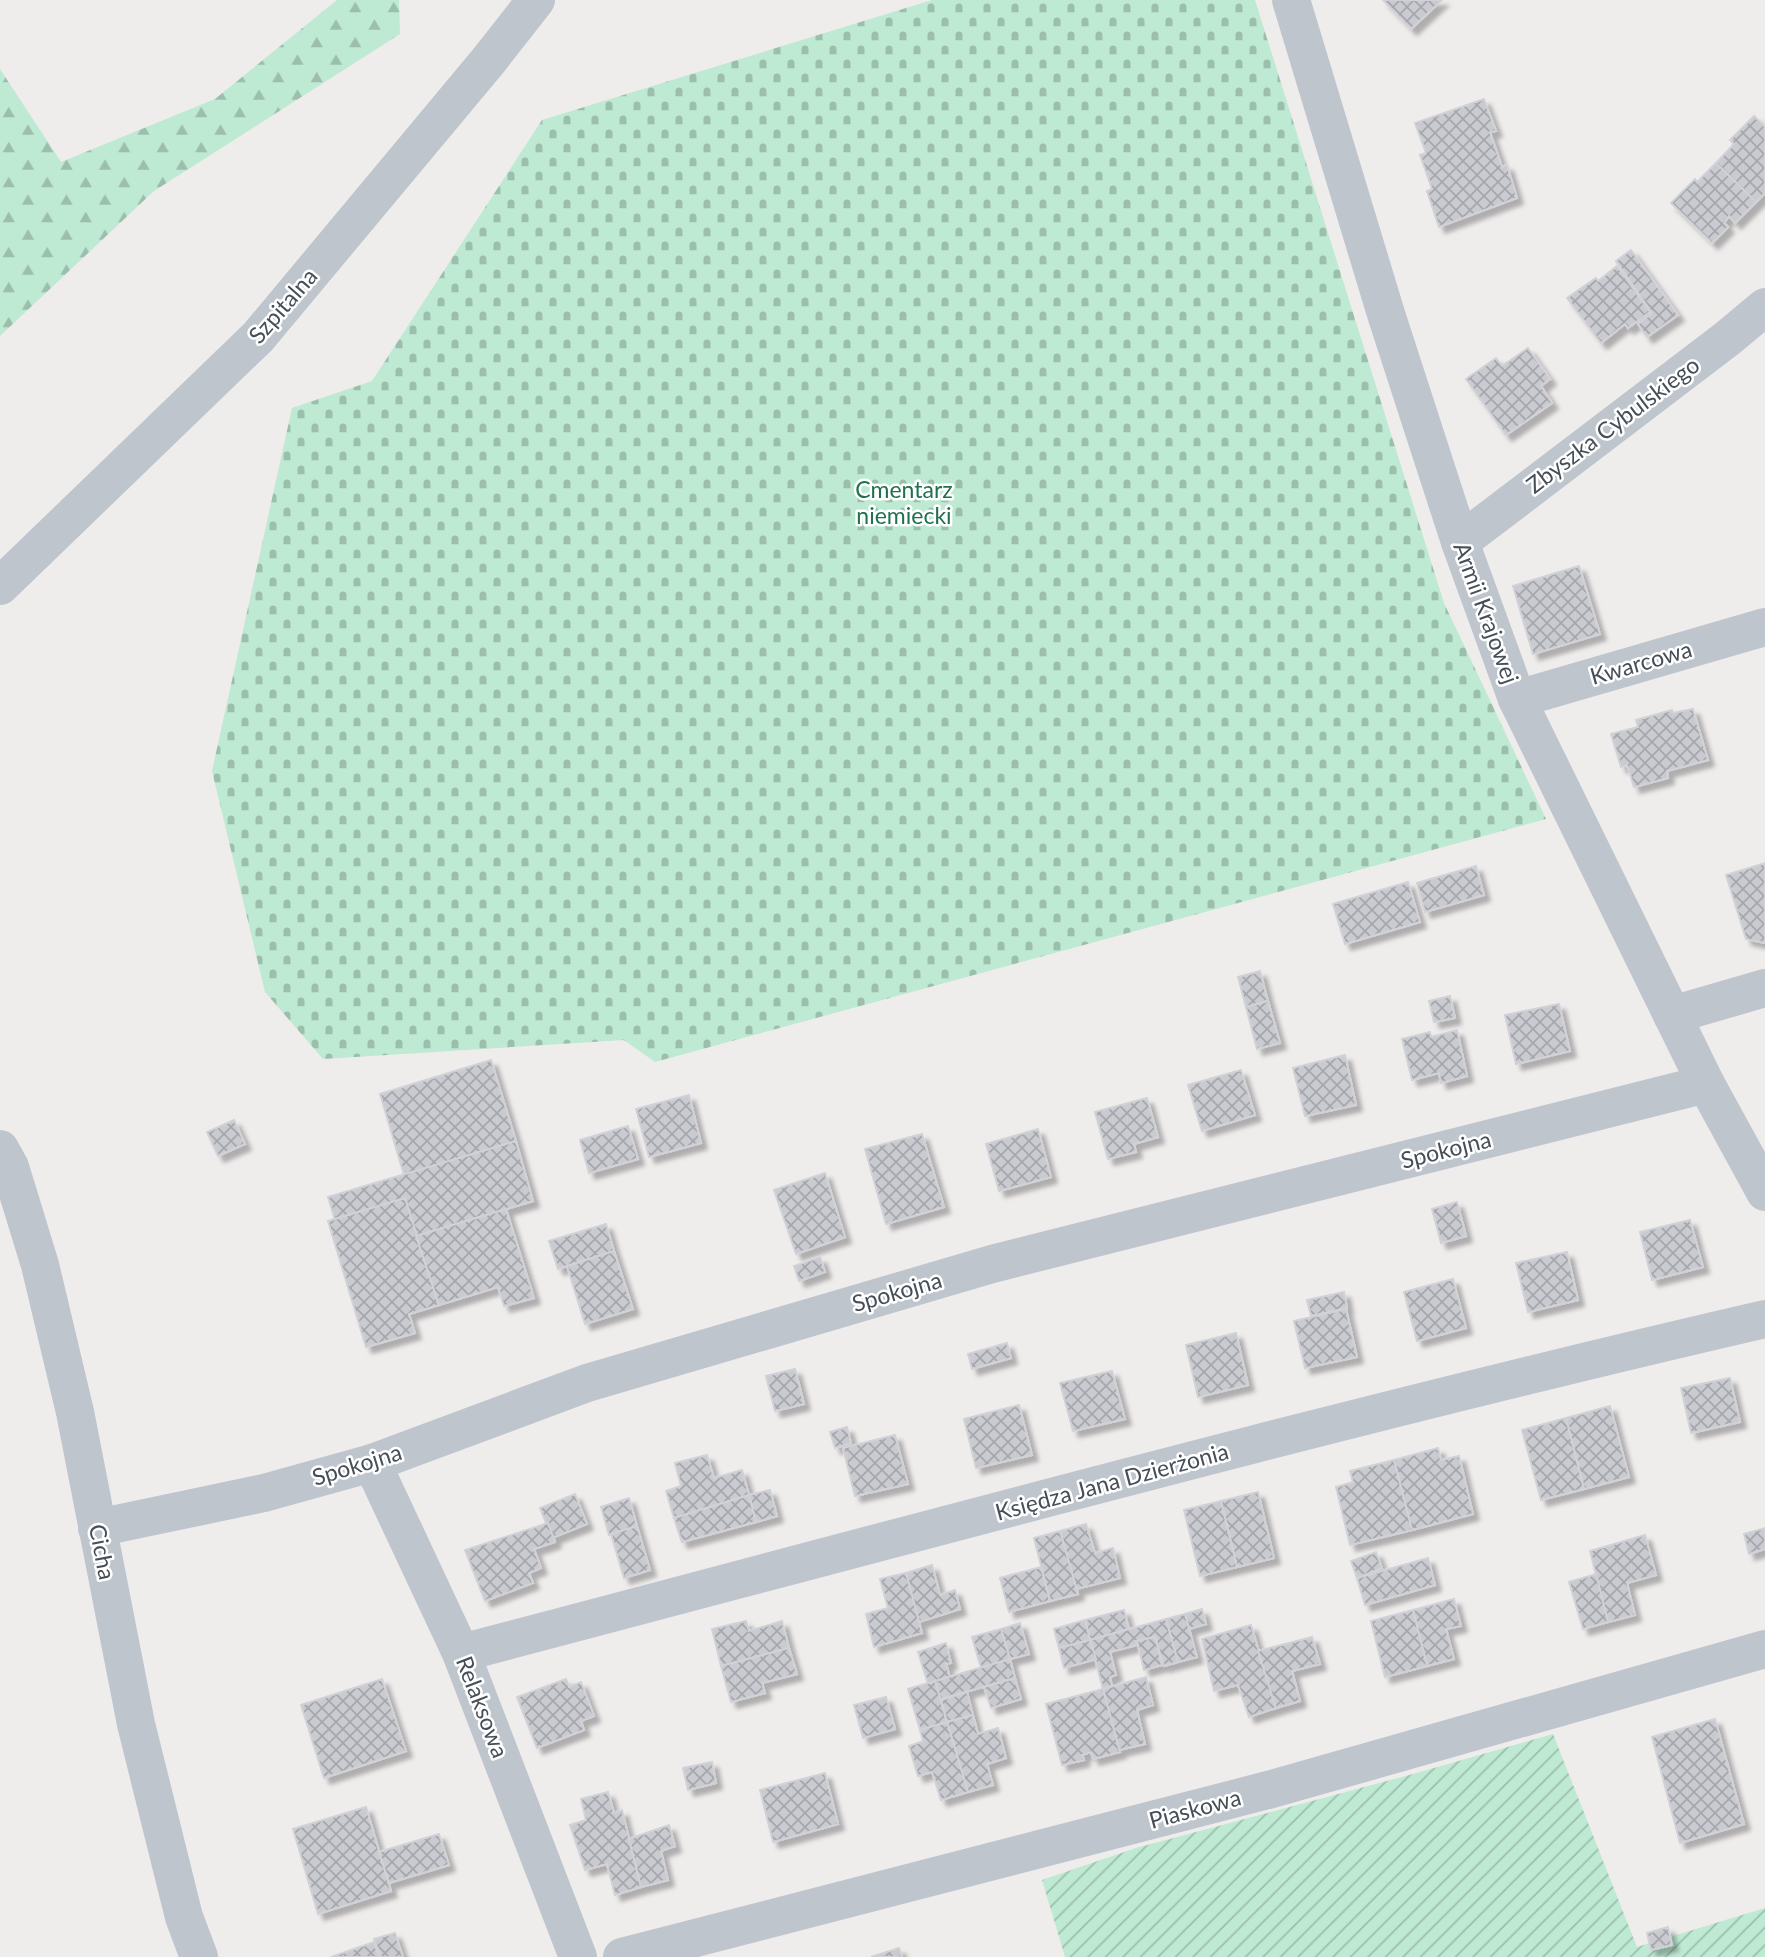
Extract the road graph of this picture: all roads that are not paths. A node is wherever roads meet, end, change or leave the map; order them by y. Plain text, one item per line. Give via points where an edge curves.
1 (536, 0) edge
2 (1291, 0) edge
3 (1765, 307) edge
4 (1460, 542) junction
5 (0, 586) edge
6 (1765, 626) edge
7 (1517, 699) junction
8 (1765, 988) edge
9 (1672, 1015) junction
10 (1706, 1084) junction
11 (0, 1149) edge
12 (1765, 1192) edge
13 (1765, 1319) edge
14 (372, 1463) junction
15 (97, 1528) junction
16 (1765, 1649) edge
17 (461, 1653) junction
18 (199, 1957) edge
19 (578, 1957) edge
20 (622, 1957) edge

1 - 5 street, Szpitalna via 258,337
2 - 4 street, Armii Krajowej
3 - 4 street, Zbyszka Cybulskiego
4 - 7 street, Armii Krajowej
6 - 7 street, Kwarcowa
7 - 9 street, Armii Krajowej
8 - 9 street
9 - 10 street, Armii Krajowej
10 - 12 street, Armii Krajowej
10 - 14 street, Spokojna via 992,1264 587,1384
11 - 15 street, Cicha via 10,1167 40,1265
13 - 17 street, Księdza Jana Dzierżonia via 1179,1464
14 - 15 street, Spokojna via 264,1493
14 - 17 street, Relaksowa
15 - 18 street, Cicha via 136,1724 184,1917
16 - 20 street, Piaskowa via 1272,1789
17 - 19 street, Relaksowa

